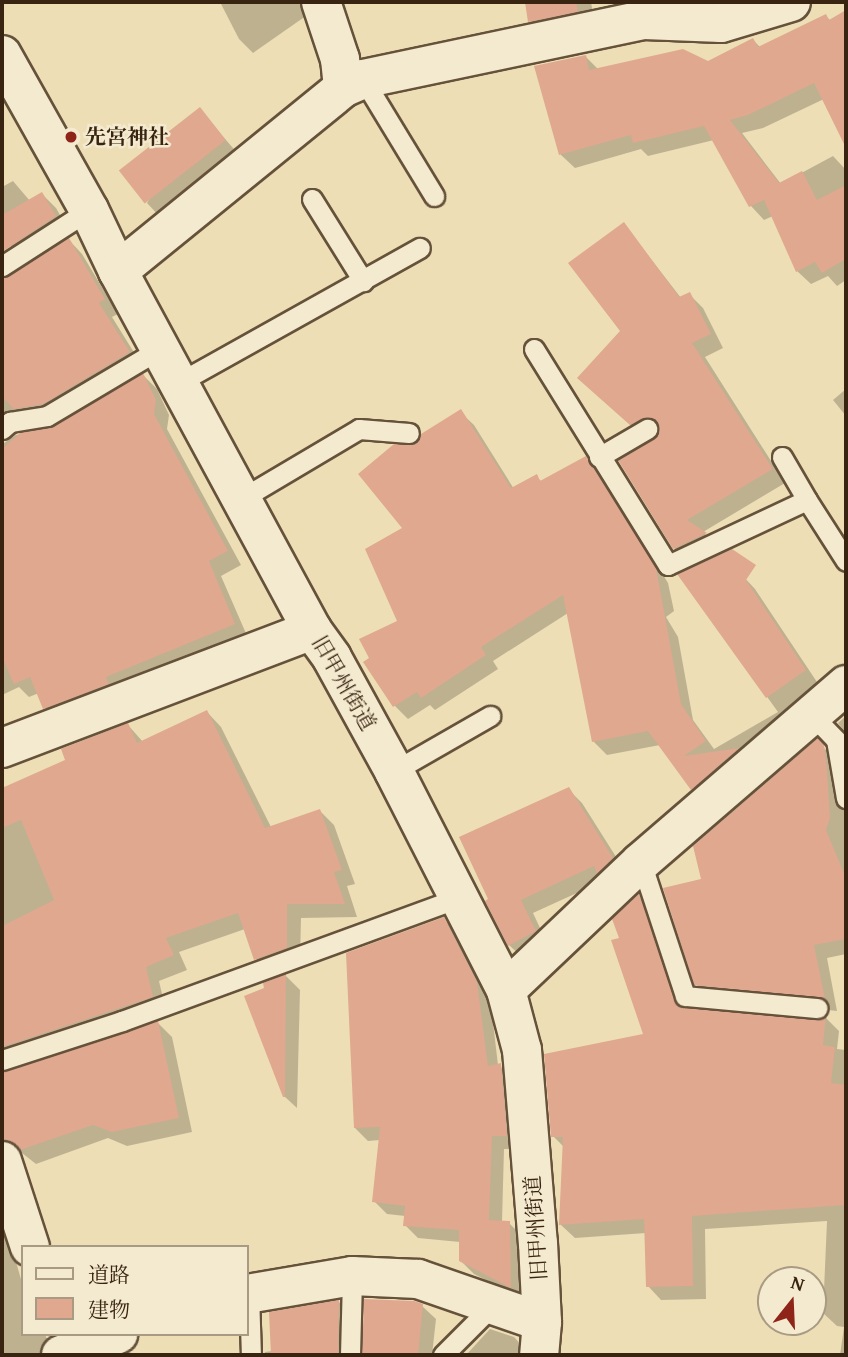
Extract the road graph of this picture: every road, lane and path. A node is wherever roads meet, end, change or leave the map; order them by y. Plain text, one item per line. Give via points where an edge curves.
1 (321, 2) edge
2 (791, 2) edge
3 (2, 55) edge
4 (353, 83) junction
5 (434, 196) dead end
6 (312, 199) dead end
7 (89, 210) junction
8 (420, 248) dead end
9 (2, 266) edge
10 (118, 271) junction
11 (363, 281) junction
12 (160, 349) junction
13 (534, 349) dead end
14 (178, 383) junction
15 (2, 429) edge
16 (647, 429) dead end
17 (409, 433) dead end
18 (598, 457) junction
19 (782, 457) dead end
20 (241, 499) junction
21 (807, 500) junction
22 (846, 561) edge
23 (312, 630) junction
24 (846, 685) edge
25 (812, 715) junction
26 (490, 716) dead end
27 (2, 748) edge
28 (394, 771) junction
29 (846, 798) edge
30 (641, 862) junction
31 (458, 898) junction
32 (506, 990) junction
33 (817, 1008) dead end
34 (2, 1060) edge
35 (2, 1161) edge
36 (29, 1245) edge
37 (352, 1276) junction
38 (248, 1293) edge
39 (493, 1305) junction
40 (56, 1336) edge
41 (113, 1336) edge
42 (541, 1339) edge
43 (62, 1355) edge
44 (251, 1355) edge
45 (350, 1355) edge
46 (443, 1355) edge

1 - 4 street
2 - 4 street via 721,23 643,20
3 - 7 street, 旧甲州街道
4 - 5 lane
4 - 10 street
6 - 11 lane
7 - 9 lane
7 - 10 street, 旧甲州街道
8 - 11 lane
10 - 12 street, 旧甲州街道
11 - 14 lane
12 - 14 street, 旧甲州街道
12 - 15 lane via 47,416 10,422
13 - 18 lane
14 - 20 street, 旧甲州街道
16 - 18 lane
17 - 20 lane via 359,429
18 - 21 lane via 668,565
19 - 21 lane
20 - 23 street, 旧甲州街道
21 - 22 lane
23 - 27 street
23 - 28 street, 旧甲州街道
24 - 25 street
25 - 29 lane via 836,740
25 - 30 street
26 - 28 lane
28 - 31 street, 旧甲州街道
30 - 32 street
30 - 33 lane via 685,996
31 - 32 street, 旧甲州街道
31 - 34 lane
32 - 42 street, 旧甲州街道 via 522,1050
35 - 36 street
37 - 38 street
37 - 39 street via 418,1279
37 - 45 lane
38 - 44 lane
39 - 42 street
39 - 46 lane
40 - 43 street
41 - 43 street

